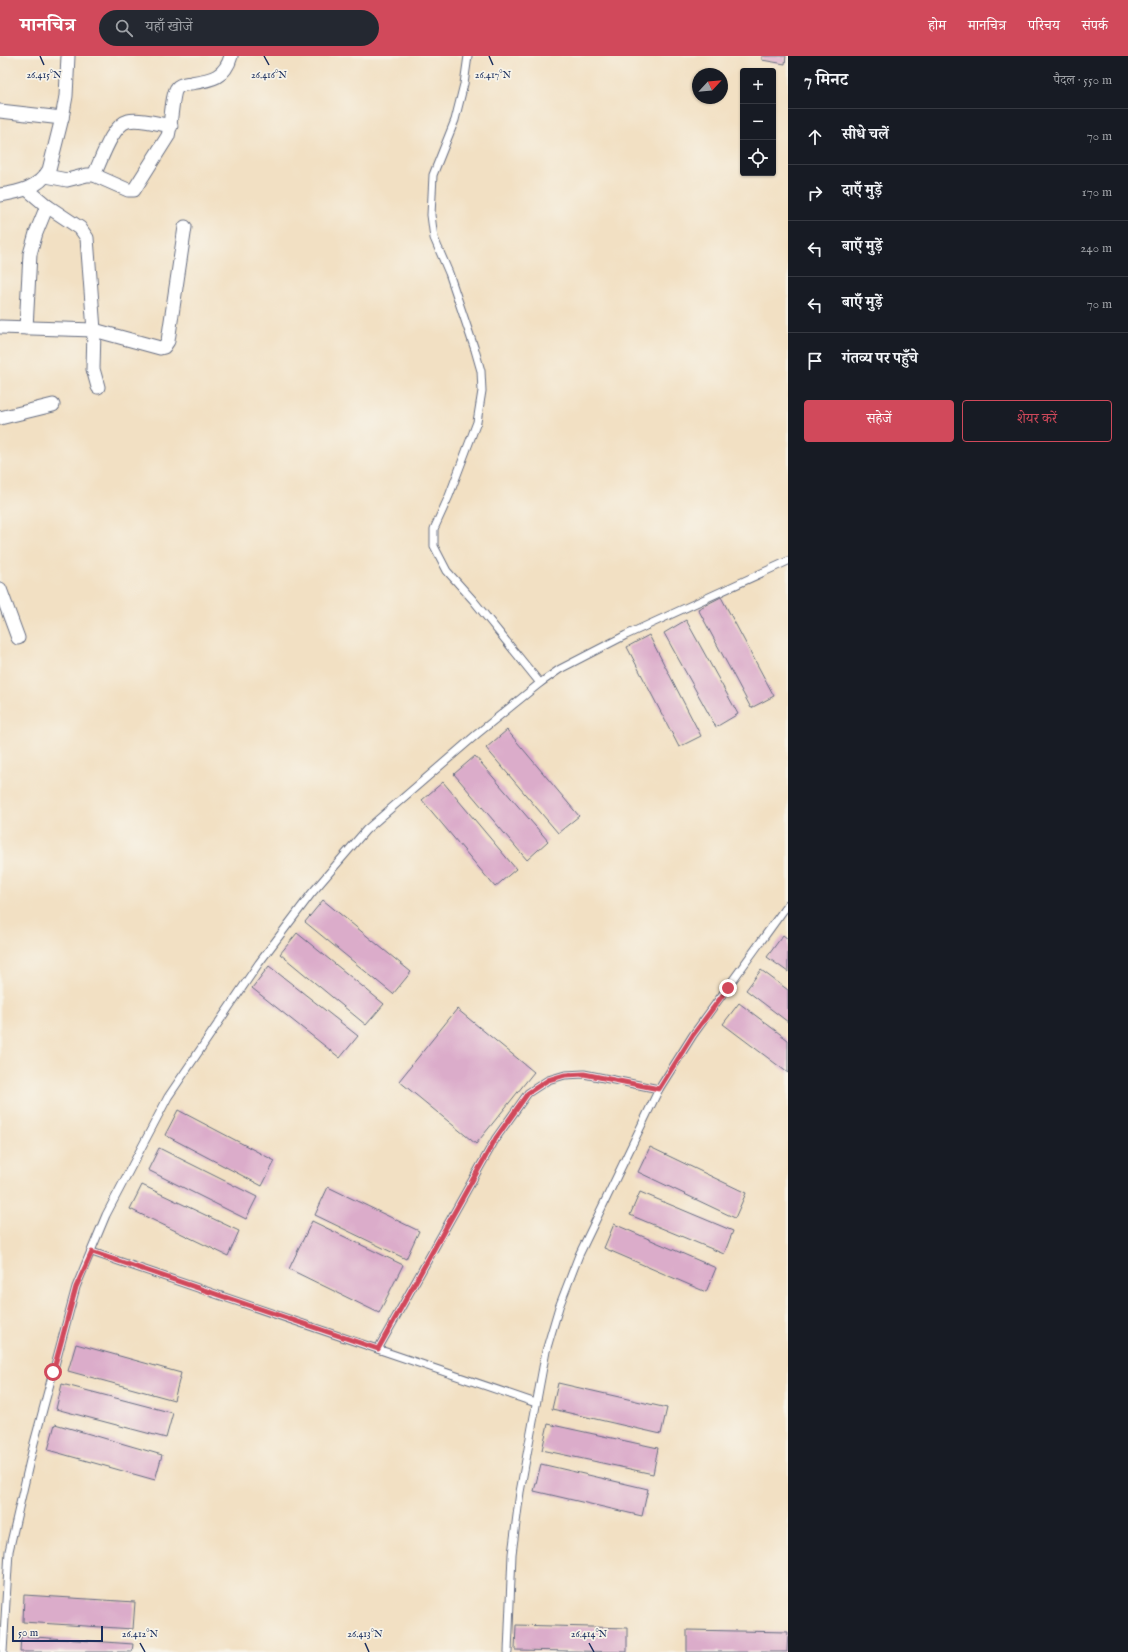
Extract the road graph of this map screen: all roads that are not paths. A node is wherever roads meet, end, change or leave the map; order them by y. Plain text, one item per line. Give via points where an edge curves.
1 (68, 56) edge
2 (231, 56) edge
3 (468, 56) edge
4 (0, 111) edge
5 (62, 118) junction
6 (171, 126) junction
7 (94, 175) junction
8 (46, 176) junction
9 (27, 189) junction
10 (0, 195) edge
11 (47, 206) junction
12 (185, 227) dead end
13 (0, 327) edge
14 (26, 328) junction
15 (94, 330) junction
16 (98, 387) dead end
17 (53, 405) dead end
18 (0, 418) edge
19 (788, 561) edge
20 (0, 588) edge
21 (18, 638) dead end
22 (540, 683) junction
23 (788, 904) edge
24 (659, 1089) junction
25 (92, 1252) junction
26 (378, 1349) junction
27 (536, 1403) junction
28 (3, 1652) edge
29 (508, 1652) edge

1 - 5 street
2 - 6 street via 224,71 216,77 178,87 175,92
3 - 22 lane via 455,120 433,175 431,216 434,238 476,350 482,371 482,391 477,422 434,529 434,546 447,572
4 - 5 street
5 - 8 street
6 - 7 street via 134,120 123,123 114,131
6 - 7 street via 163,146 134,190 128,190
7 - 8 street via 66,180
8 - 9 street
9 - 10 street
9 - 11 street
11 - 14 street via 30,254
11 - 15 street via 80,228 87,238
12 - 15 street via 168,341 164,347
13 - 14 street
14 - 15 street
15 - 16 street via 93,369
17 - 18 street
19 - 22 lane via 626,635 560,669
20 - 21 street
22 - 25 lane via 366,830 311,894 259,963 168,1096 106,1215
23 - 24 lane via 693,1035
24 - 26 lane via 584,1074 565,1075 548,1080 528,1093 496,1138
24 - 27 lane via 574,1268 546,1351
25 - 26 lane
25 - 28 lane via 76,1287 34,1443 9,1551
26 - 27 lane
27 - 29 lane via 512,1554

